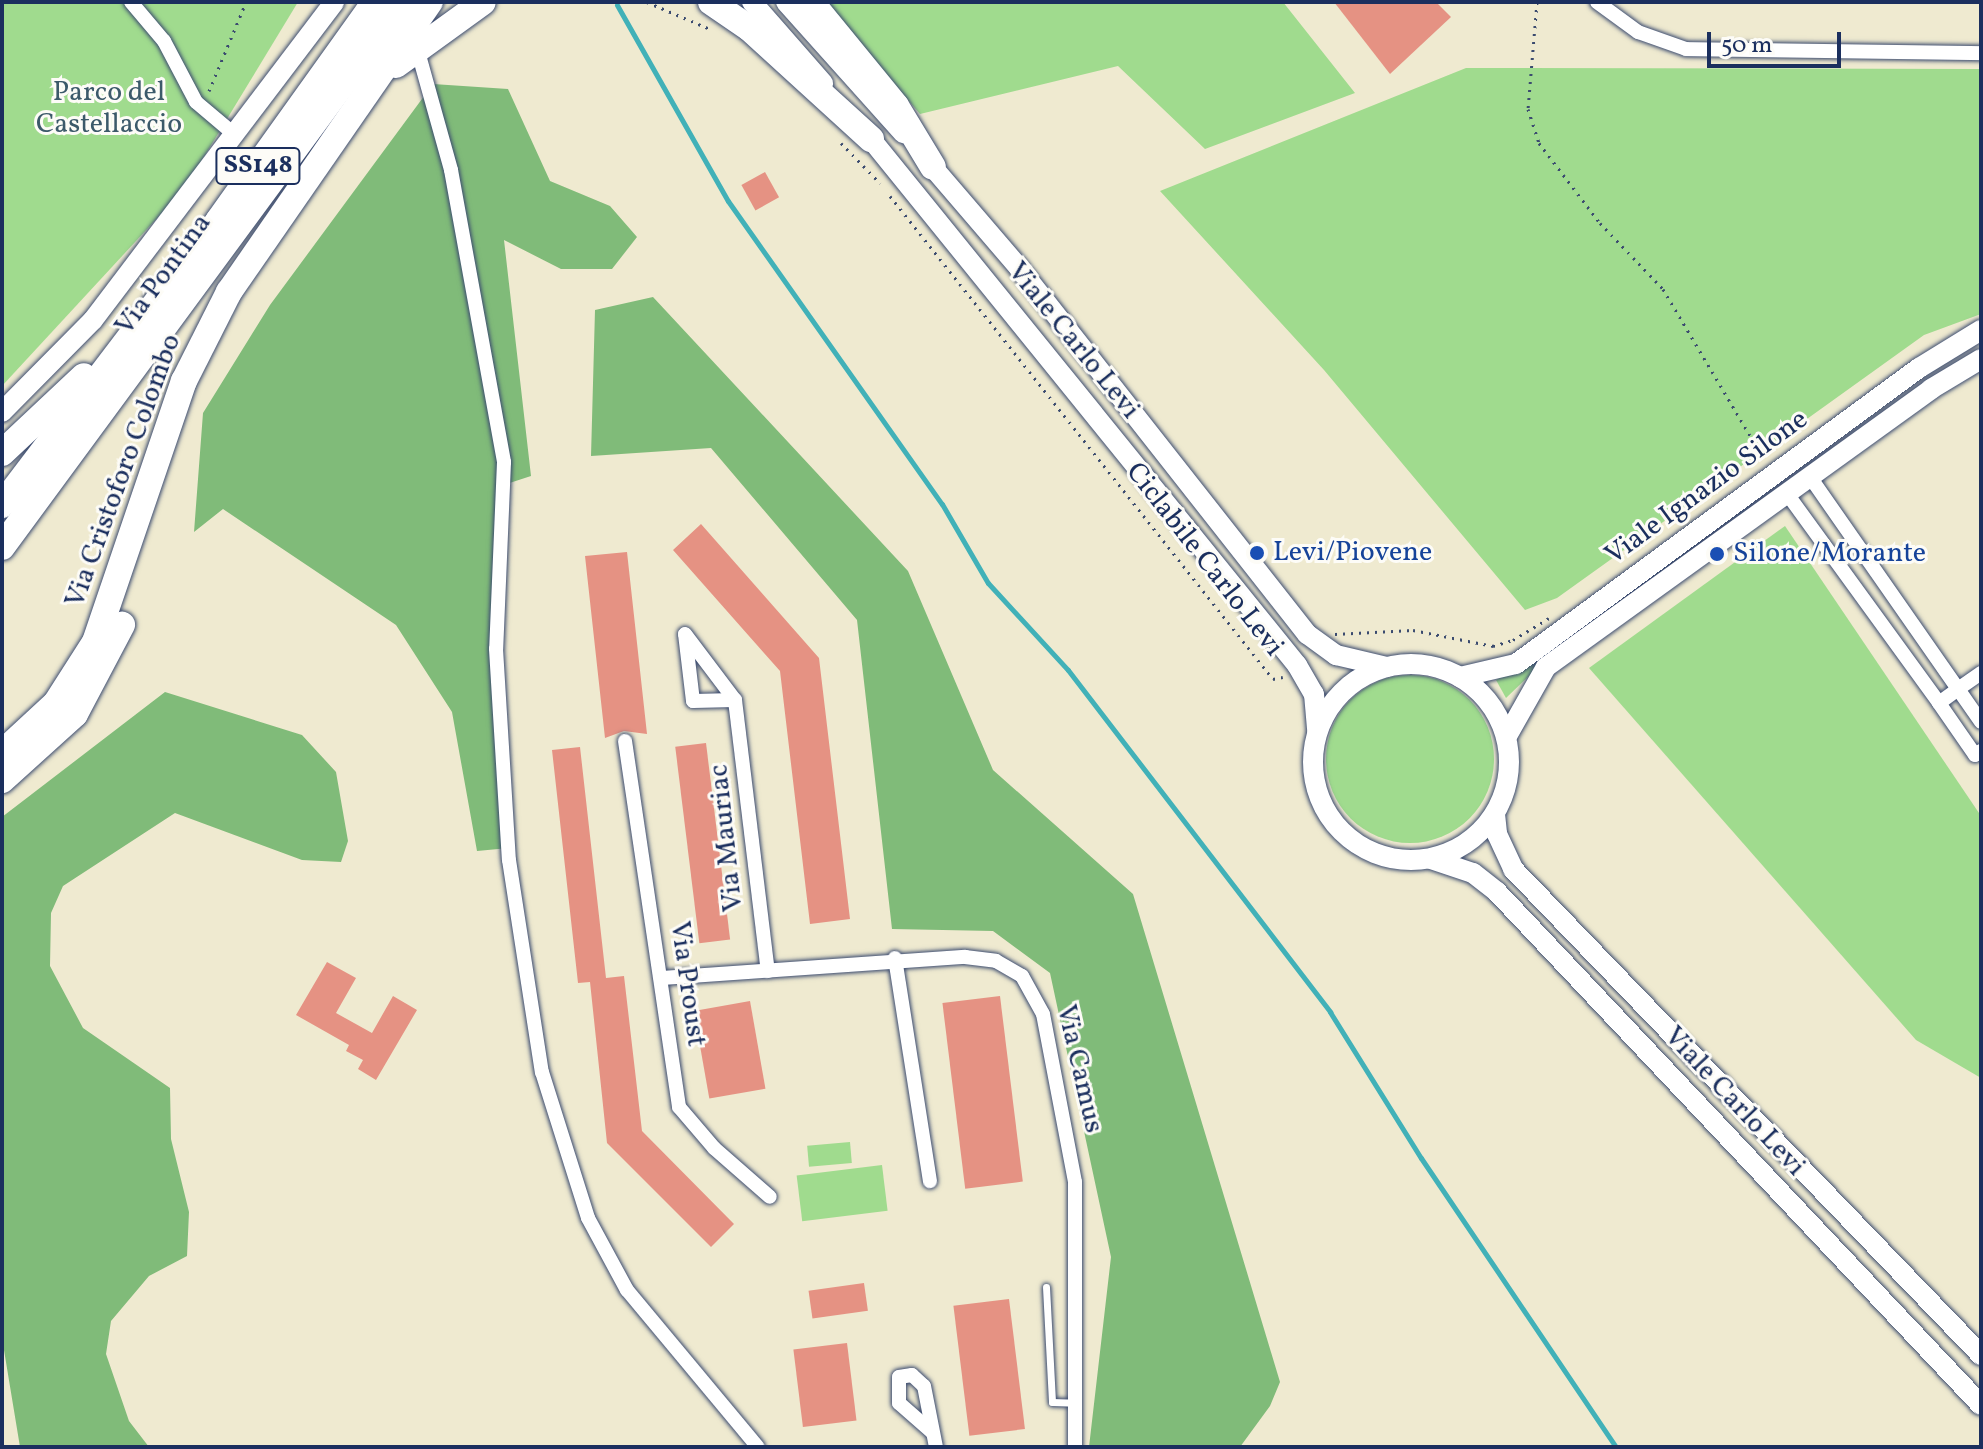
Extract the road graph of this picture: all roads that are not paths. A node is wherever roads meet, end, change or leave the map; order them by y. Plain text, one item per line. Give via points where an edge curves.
1 (131, 2) edge
2 (334, 2) edge
3 (375, 2) edge
4 (403, 2) edge
5 (430, 2) edge
6 (483, 2) edge
7 (711, 2) edge
8 (752, 2) edge
9 (786, 2) edge
10 (811, 2) edge
11 (1597, 2) edge
12 (417, 48) junction
13 (1981, 53) edge
14 (372, 86) junction
15 (235, 135) junction
16 (871, 139) junction
17 (933, 167) junction
18 (137, 327) junction
19 (1981, 330) edge
20 (1981, 359) edge
21 (184, 381) junction
22 (2, 412) edge
23 (2, 453) edge
24 (1811, 478) junction
25 (1788, 495) junction
26 (2, 505) edge
27 (2, 547) edge
28 (1387, 667) junction
29 (1981, 673) edge
30 (1460, 677) junction
31 (1958, 689) junction
32 (735, 700) junction
33 (1939, 703) junction
34 (1981, 722) edge
35 (1317, 732) junction
36 (1507, 736) junction
37 (625, 741) dead end
38 (1981, 751) edge
39 (2, 753) edge
40 (2, 780) edge
41 (1495, 814) junction
42 (1431, 859) junction
43 (895, 958) junction
44 (768, 971) junction
45 (662, 978) junction
46 (930, 1181) dead end
47 (770, 1197) dead end
48 (1046, 1287) dead end
49 (1981, 1355) edge
50 (1076, 1403) junction
51 (1981, 1405) edge
52 (932, 1432) dead end
53 (758, 1447) edge
54 (936, 1447) edge
55 (1075, 1447) edge

1 - 15 street via 160,35 201,108
2 - 15 street
3 - 18 highway, Via Cristoforo Colombo / SS148
4 - 27 highway, Via Pontina / SS148
5 - 14 highway, Via Cristoforo Colombo
6 - 12 highway
7 - 16 highway via 749,28
8 - 16 street, Viale Carlo Levi
9 - 17 street, Viale Carlo Levi
10 - 17 highway via 896,106
11 - 13 street via 1638,32 1686,49
12 - 14 highway
12 - 53 street via 451,170 504,462 496,649 509,860 542,1072 588,1218 627,1290
14 - 21 highway, Via Cristoforo Colombo via 229,292
15 - 22 street via 93,320
16 - 35 street, Viale Carlo Levi via 1297,665 1314,694
17 - 28 street, Viale Carlo Levi via 1307,634 1336,655
18 - 23 highway
18 - 26 highway, Via Pontina / SS148
19 - 30 street, Viale Ignazio Silone via 1926,363 1516,664
20 - 24 street, Viale Ignazio Silone via 1931,389
21 - 39 highway, Via Cristoforo Colombo via 95,642 56,703
21 - 40 highway via 154,521 110,654 71,720
24 - 25 street, Viale Ignazio Silone
24 - 31 street
25 - 33 street
25 - 36 street, Viale Ignazio Silone via 1546,667
28 - 30 street via 1424,664
28 - 35 street via 1351,684 1330,706
29 - 31 street
30 - 36 street via 1494,708
31 - 33 street
31 - 34 street
32 - 32 street via 693,645 685,634 693,701
32 - 44 street, Via Mauriac
33 - 38 street via 1975,755
35 - 42 street via 1317,793 1338,828 1381,855
36 - 41 street via 1509,773
37 - 45 street, Via Proust
41 - 42 street via 1456,850
41 - 49 street, Viale Carlo Levi via 1497,834 1513,869
42 - 51 street, Viale Carlo Levi via 1473,873 1497,892
43 - 44 street, Via Camus
43 - 46 street
43 - 50 street, Via Camus via 996,961 1022,976 1043,1014 1075,1182
44 - 45 street, Via Camus
45 - 47 street, Via Proust via 679,1107 714,1148
48 - 50 lane via 1052,1402
50 - 55 street, Via Camus
52 - 54 street

